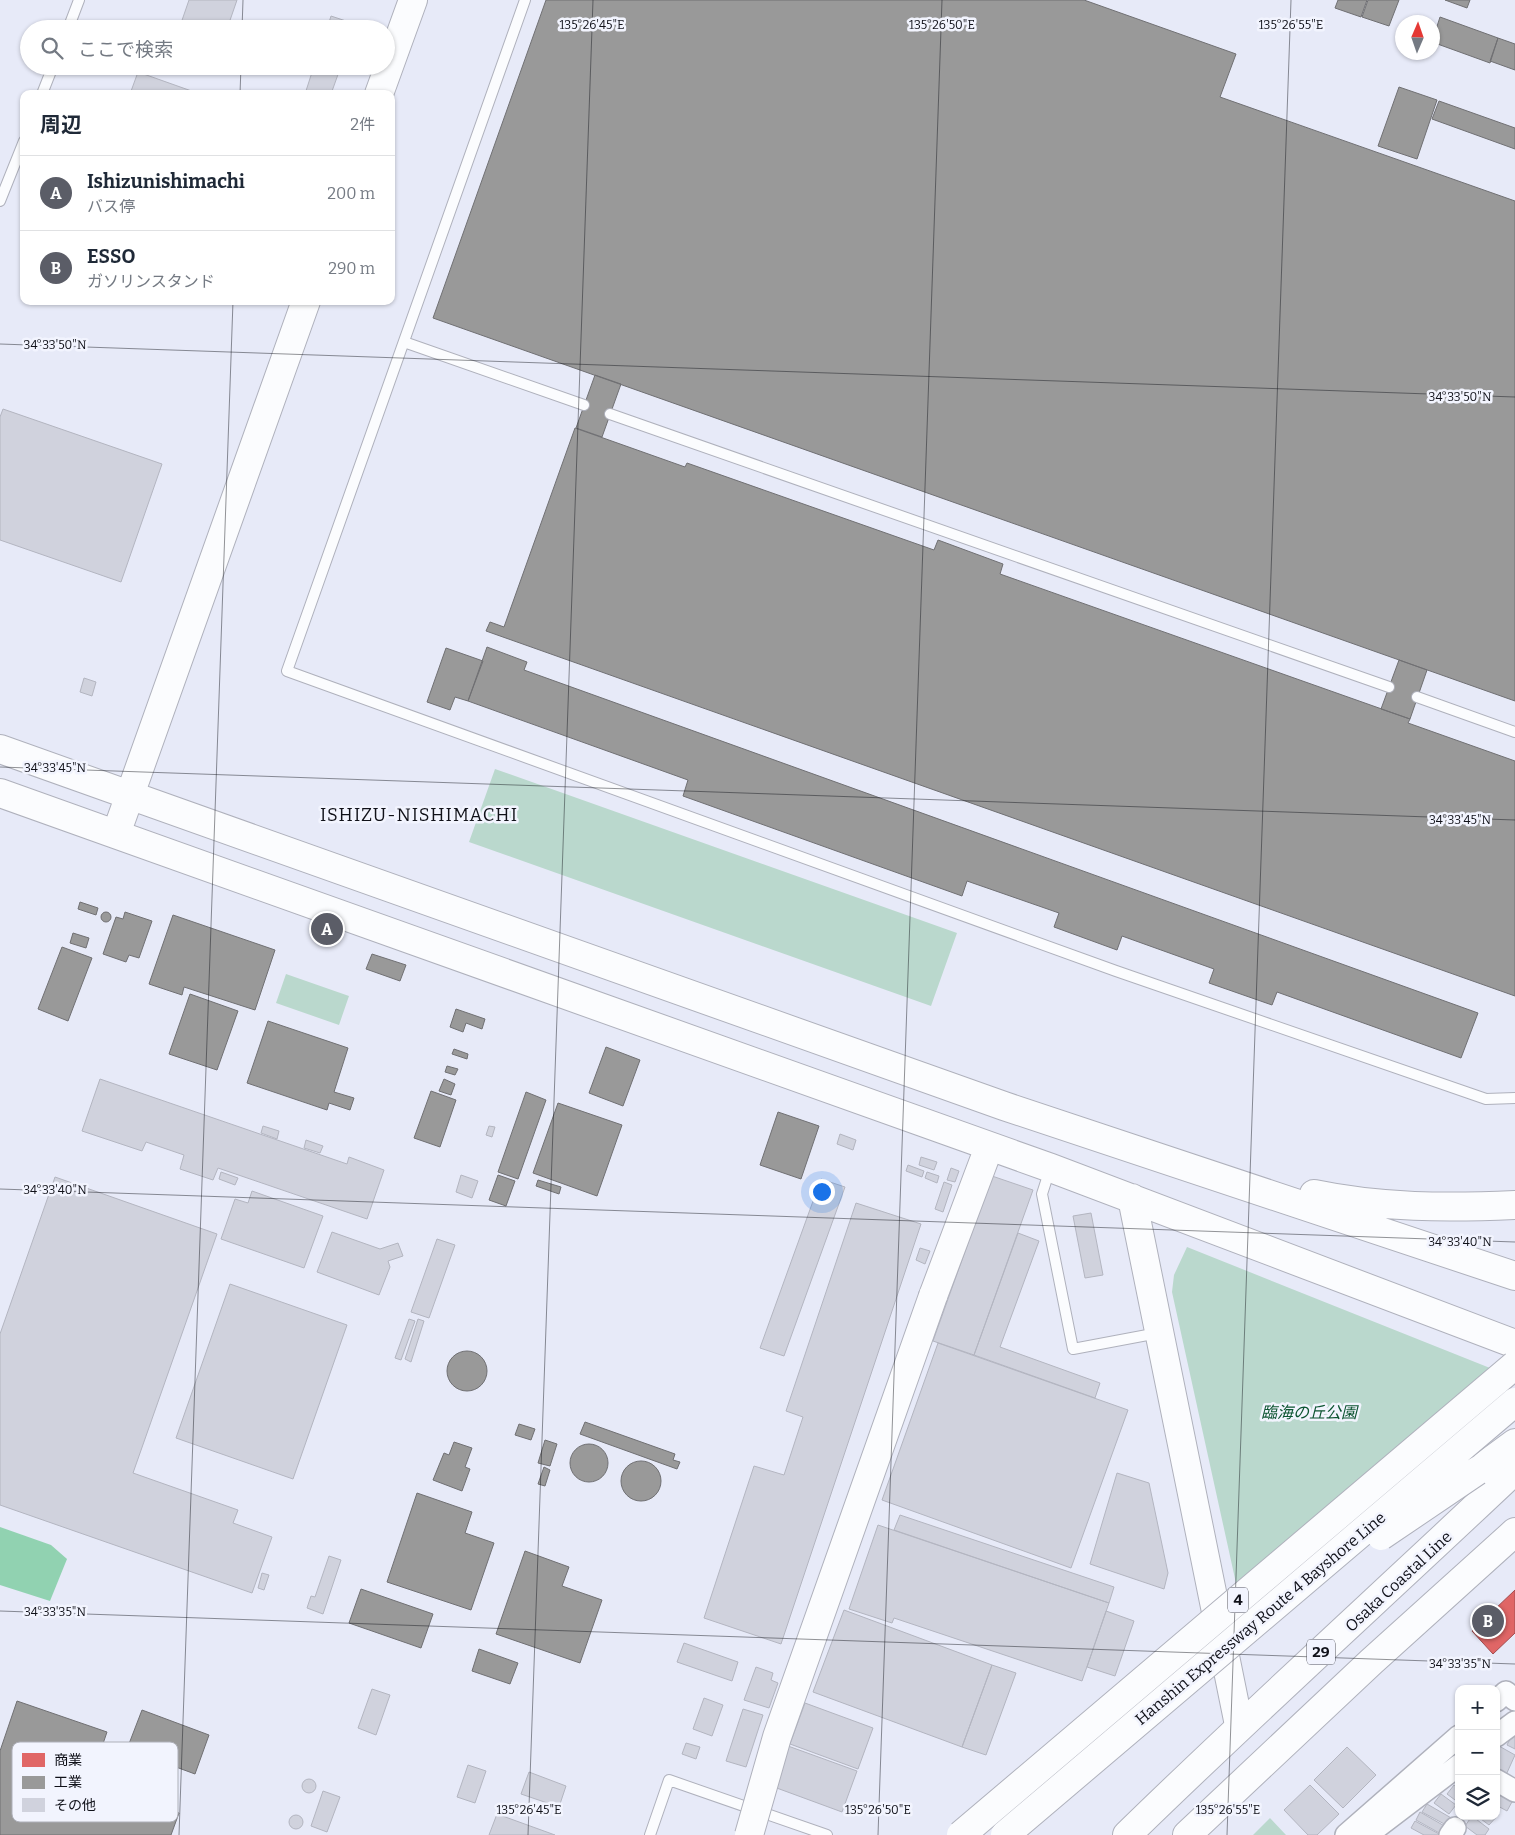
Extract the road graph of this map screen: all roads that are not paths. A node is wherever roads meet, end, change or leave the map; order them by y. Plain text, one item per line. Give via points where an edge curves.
1 (79, 0) edge
2 (412, 0) edge
3 (525, 0) edge
4 (71, 20) edge
5 (395, 48) edge
6 (49, 75) edge
7 (386, 75) edge
8 (44, 90) edge
9 (380, 90) edge
10 (20, 151) edge
11 (0, 201) edge
12 (305, 305) edge
13 (404, 342) junction
14 (584, 405) dead end
15 (610, 414) dead end
16 (1389, 687) dead end
17 (1417, 697) dead end
18 (1515, 732) edge
19 (0, 749) edge
20 (0, 793) edge
21 (130, 796) junction
22 (116, 834) junction
23 (1515, 1098) edge
24 (1004, 1106) junction
25 (989, 1147) junction
26 (1173, 1164) junction
27 (1050, 1168) junction
28 (1132, 1198) junction
29 (1515, 1205) edge
30 (1515, 1276) edge
31 (1159, 1333) junction
32 (1515, 1344) edge
33 (1515, 1365) edge
34 (1515, 1402) edge
35 (1515, 1443) edge
36 (1515, 1470) edge
37 (1515, 1532) edge
38 (1500, 1697) edge
39 (1515, 1700) edge
40 (1515, 1722) edge
41 (1239, 1725) junction
42 (1500, 1733) edge
43 (1455, 1740) edge
44 (1455, 1768) edge
45 (1500, 1782) edge
46 (1515, 1791) edge
47 (1032, 1812) junction
48 (650, 1835) edge
49 (750, 1835) edge
50 (827, 1835) edge
51 (961, 1835) edge
52 (1005, 1835) edge
53 (1127, 1835) edge
54 (1187, 1835) edge
55 (1346, 1835) edge
56 (1367, 1835) edge

1 - 4 lane
2 - 5 main road
3 - 13 lane
6 - 8 lane
7 - 9 main road
10 - 11 lane
12 - 21 main road
13 - 14 lane
13 - 23 lane via 287,671 1116,971 1486,1099
15 - 16 lane
17 - 18 lane
19 - 21 main road
20 - 22 main road
21 - 22 main road
21 - 24 main road
22 - 25 main road
24 - 25 main road
24 - 26 main road
25 - 27 main road
25 - 49 main road, bridge via 777,1737
26 - 29 main road via 1339,1200 1426,1206
26 - 30 main road
27 - 28 main road
27 - 31 lane via 1042,1194 1073,1349
28 - 31 main road
28 - 32 main road
31 - 41 main road
33 - 51 main road, Hanshin Expressway Route 4 Bayshore Line / 4, bridge
34 - 47 main road, Hanshin Expressway Route 4 Bayshore Line / 4, bridge
35 - 47 main road, bridge via 1278,1611 1071,1784
36 - 41 main road, Osaka Coastal Line / 29
37 - 54 main road, 29
38 - 39 street via 1506,1692
40 - 42 street
41 - 53 main road, Osaka Coastal Line / 29
43 - 55 street
44 - 56 street
45 - 46 street
47 - 52 main road, Hanshin Expressway Route 4 Bayshore Line / 4, bridge
48 - 50 lane via 669,1780

